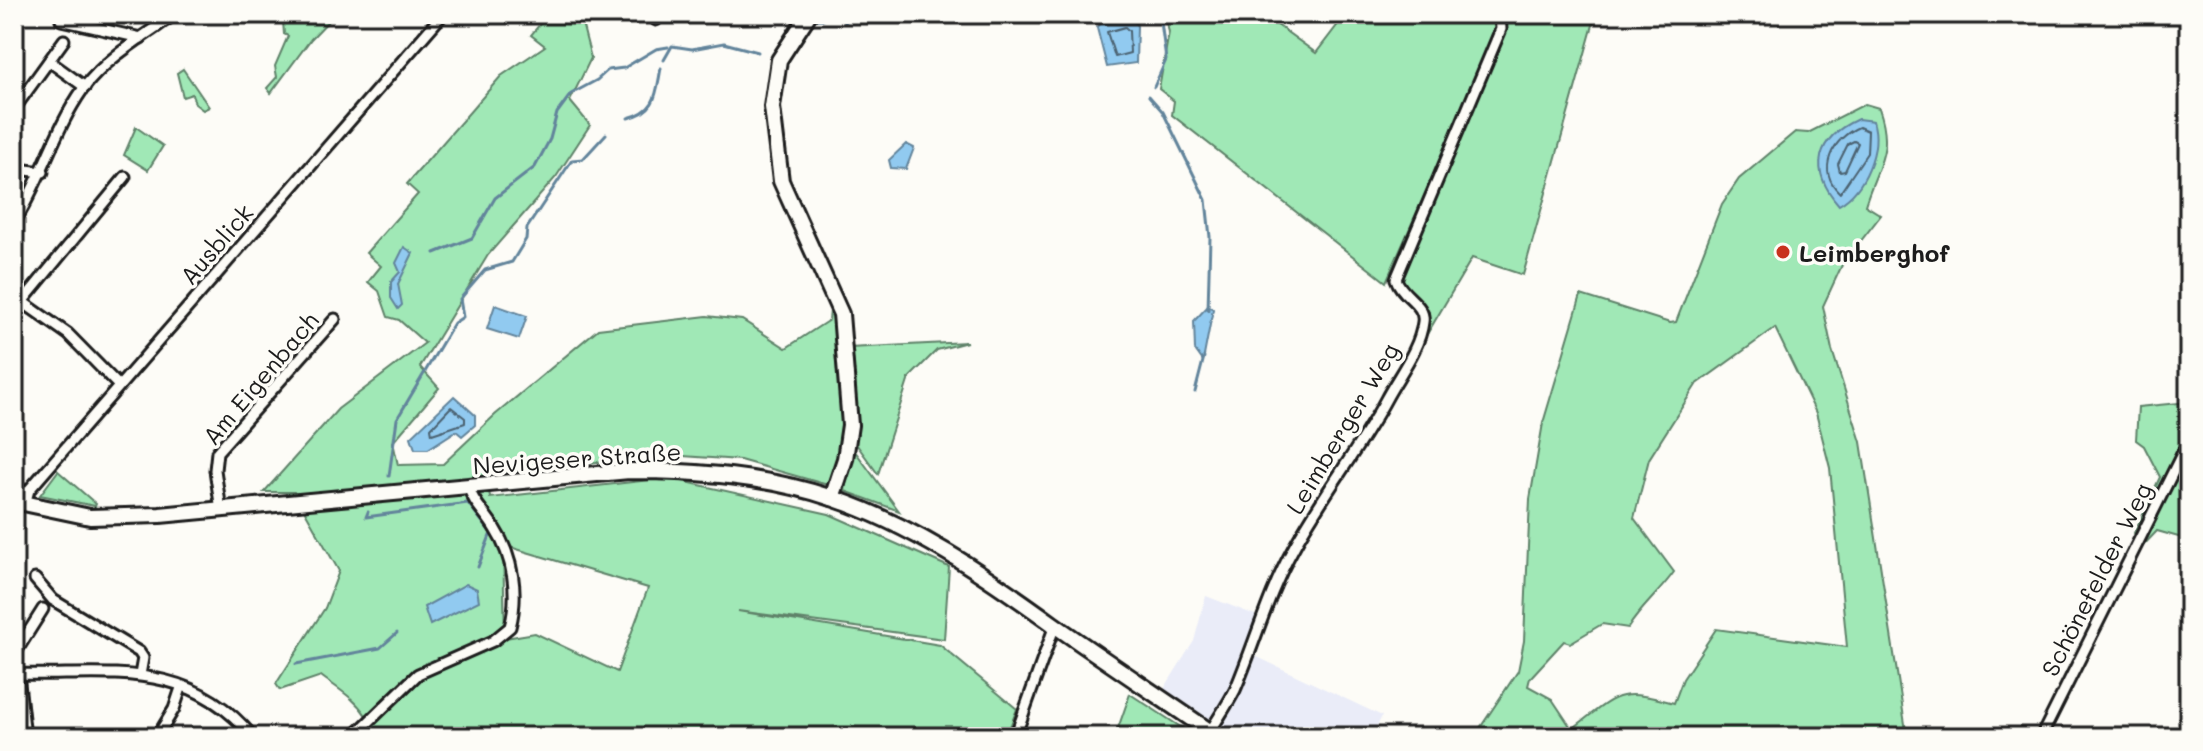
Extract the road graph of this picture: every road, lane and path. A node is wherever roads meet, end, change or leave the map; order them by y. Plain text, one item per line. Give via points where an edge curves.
1 (175, 14) edge
2 (443, 14) edge
3 (809, 14) edge
4 (1500, 14) edge
5 (1508, 14) edge
6 (61, 20) dead end
7 (1501, 29) junction
8 (141, 38) junction
9 (64, 40) dead end
10 (49, 61) junction
11 (85, 87) junction
12 (14, 109) edge
13 (43, 172) junction
14 (14, 175) edge
15 (125, 177) dead end
16 (14, 223) edge
17 (18, 299) edge
18 (335, 319) dead end
19 (119, 386) junction
20 (2189, 440) edge
21 (468, 486) junction
22 (832, 498) junction
23 (20, 502) edge
24 (221, 510) junction
25 (35, 579) dead end
26 (43, 609) dead end
27 (1055, 625) junction
28 (14, 655) edge
29 (16, 674) edge
30 (140, 675) junction
31 (181, 688) junction
32 (1214, 734) edge
33 (25, 737) edge
34 (157, 737) edge
35 (253, 737) edge
36 (353, 737) edge
37 (1015, 737) edge
38 (2041, 737) edge

1 - 8 street
2 - 19 street, Ausblick
3 - 22 main road via 779,60 772,107 781,181 841,314 850,425
4 - 7 street, Leimberger Weg
5 - 7 street
6 - 8 street
7 - 32 street, Leimberger Weg via 1396,279 1401,293 1422,312 1417,341 1378,414 1293,548
8 - 11 street
9 - 10 street
10 - 11 street
10 - 12 street
11 - 13 street
13 - 14 street
13 - 16 street
15 - 17 street
17 - 19 street via 68,334
18 - 24 street, Am Eigenbach via 217,452
19 - 23 street, Ausblick
20 - 38 street, Schönefelder Weg
21 - 22 main road, Nevigeser Straße via 674,471 750,478
21 - 24 main road, Nevigeser Straße
21 - 36 street via 511,559 510,627 498,638 418,674
22 - 27 main road, Nevigeser Straße via 902,526
23 - 24 main road, Nevigeser Straße via 96,517
25 - 30 street via 53,600 139,652
26 - 28 street
27 - 32 main road, Nevigeser Straße
27 - 37 street
29 - 30 street
29 - 33 street
30 - 31 street
31 - 34 street
31 - 35 street via 220,705

